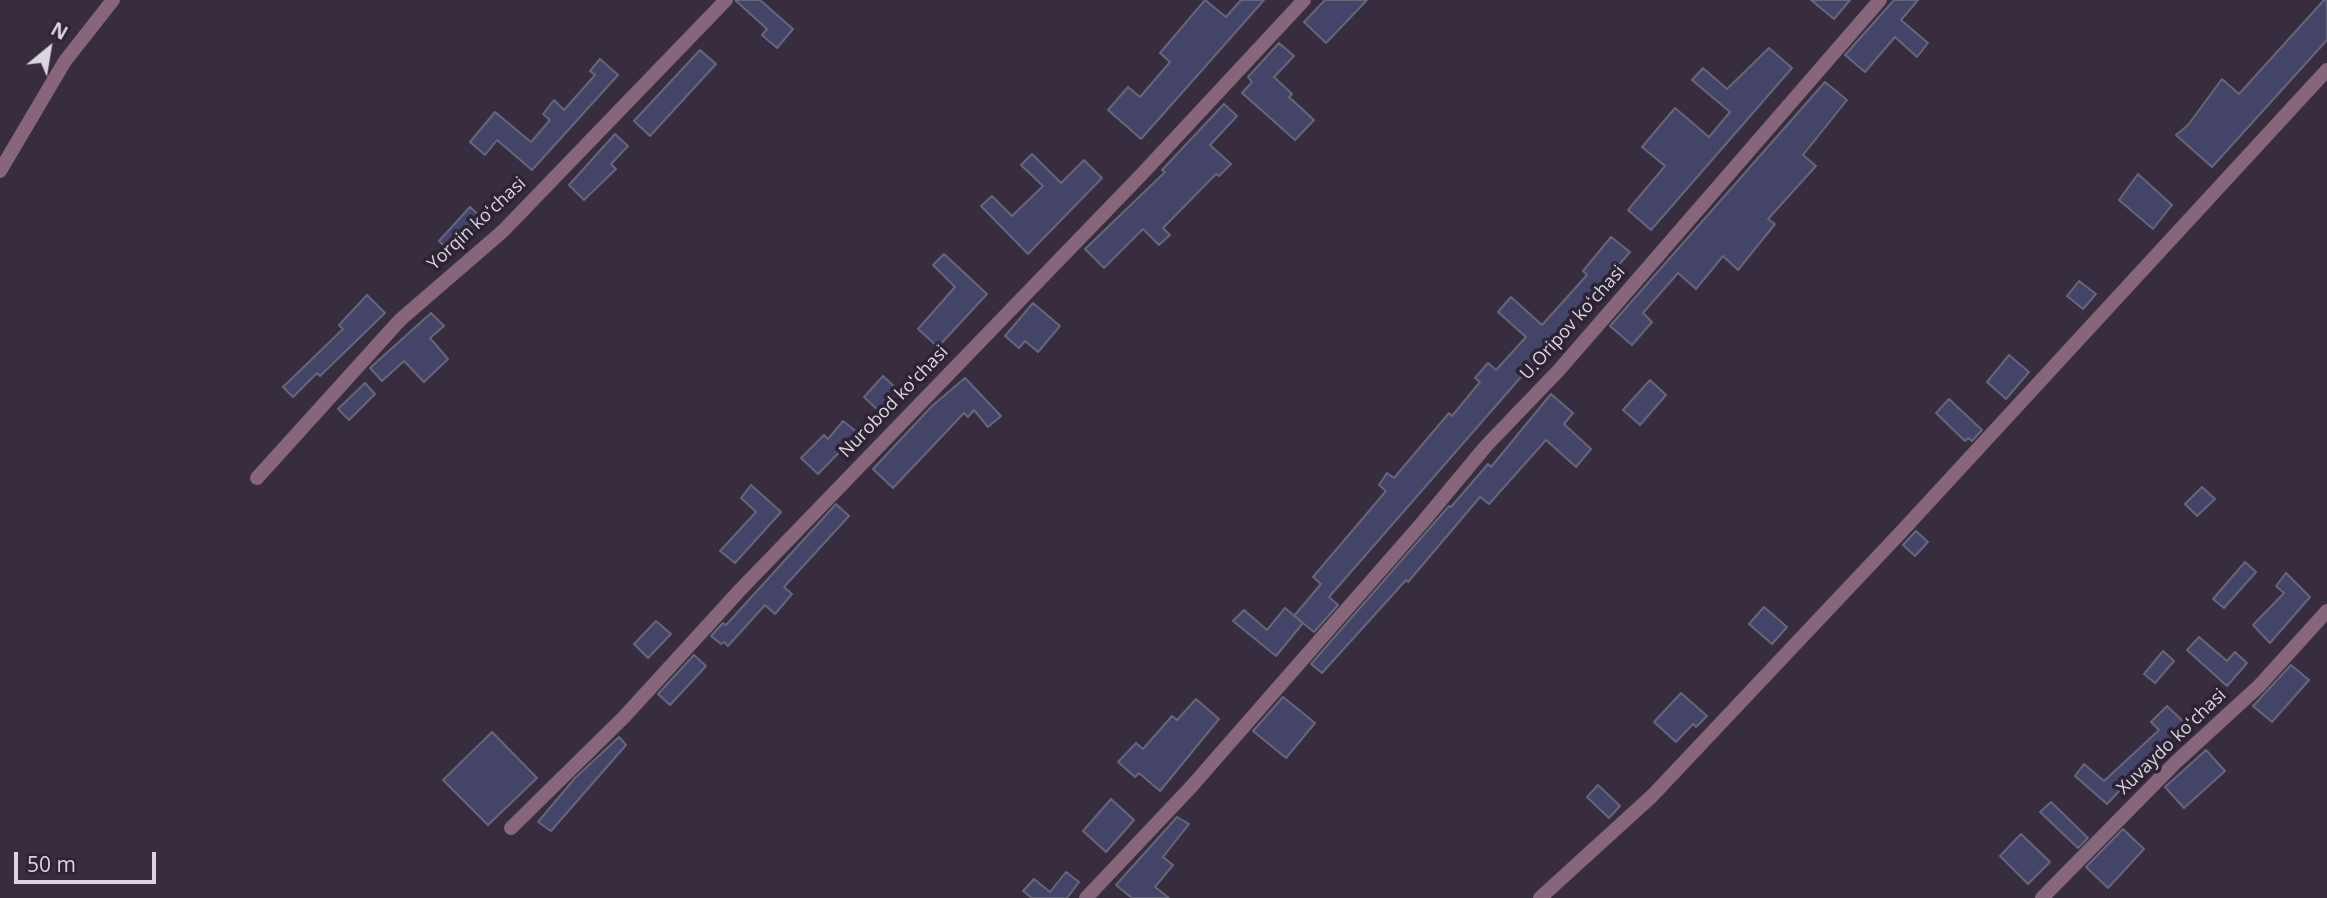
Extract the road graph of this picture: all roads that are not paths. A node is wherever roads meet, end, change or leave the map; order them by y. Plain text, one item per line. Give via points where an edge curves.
1 (113, 0) edge
2 (726, 0) edge
3 (1304, 0) edge
4 (1880, 0) edge
5 (2327, 70) edge
6 (0, 171) edge
7 (257, 478) dead end
8 (2327, 611) edge
9 (511, 828) dead end
10 (1086, 898) edge
11 (1540, 898) edge
12 (2042, 898) edge

1 - 6 street via 65,61
2 - 7 street, Yorqin koʻchasi via 503,231 400,320
3 - 9 street, Nurobod koʻchasi via 624,717
4 - 10 street, U.Oripov koʻchasi via 1191,787
5 - 11 street via 1652,796
8 - 12 street, Xuvaydo koʻchasi via 2259,686 2176,762

